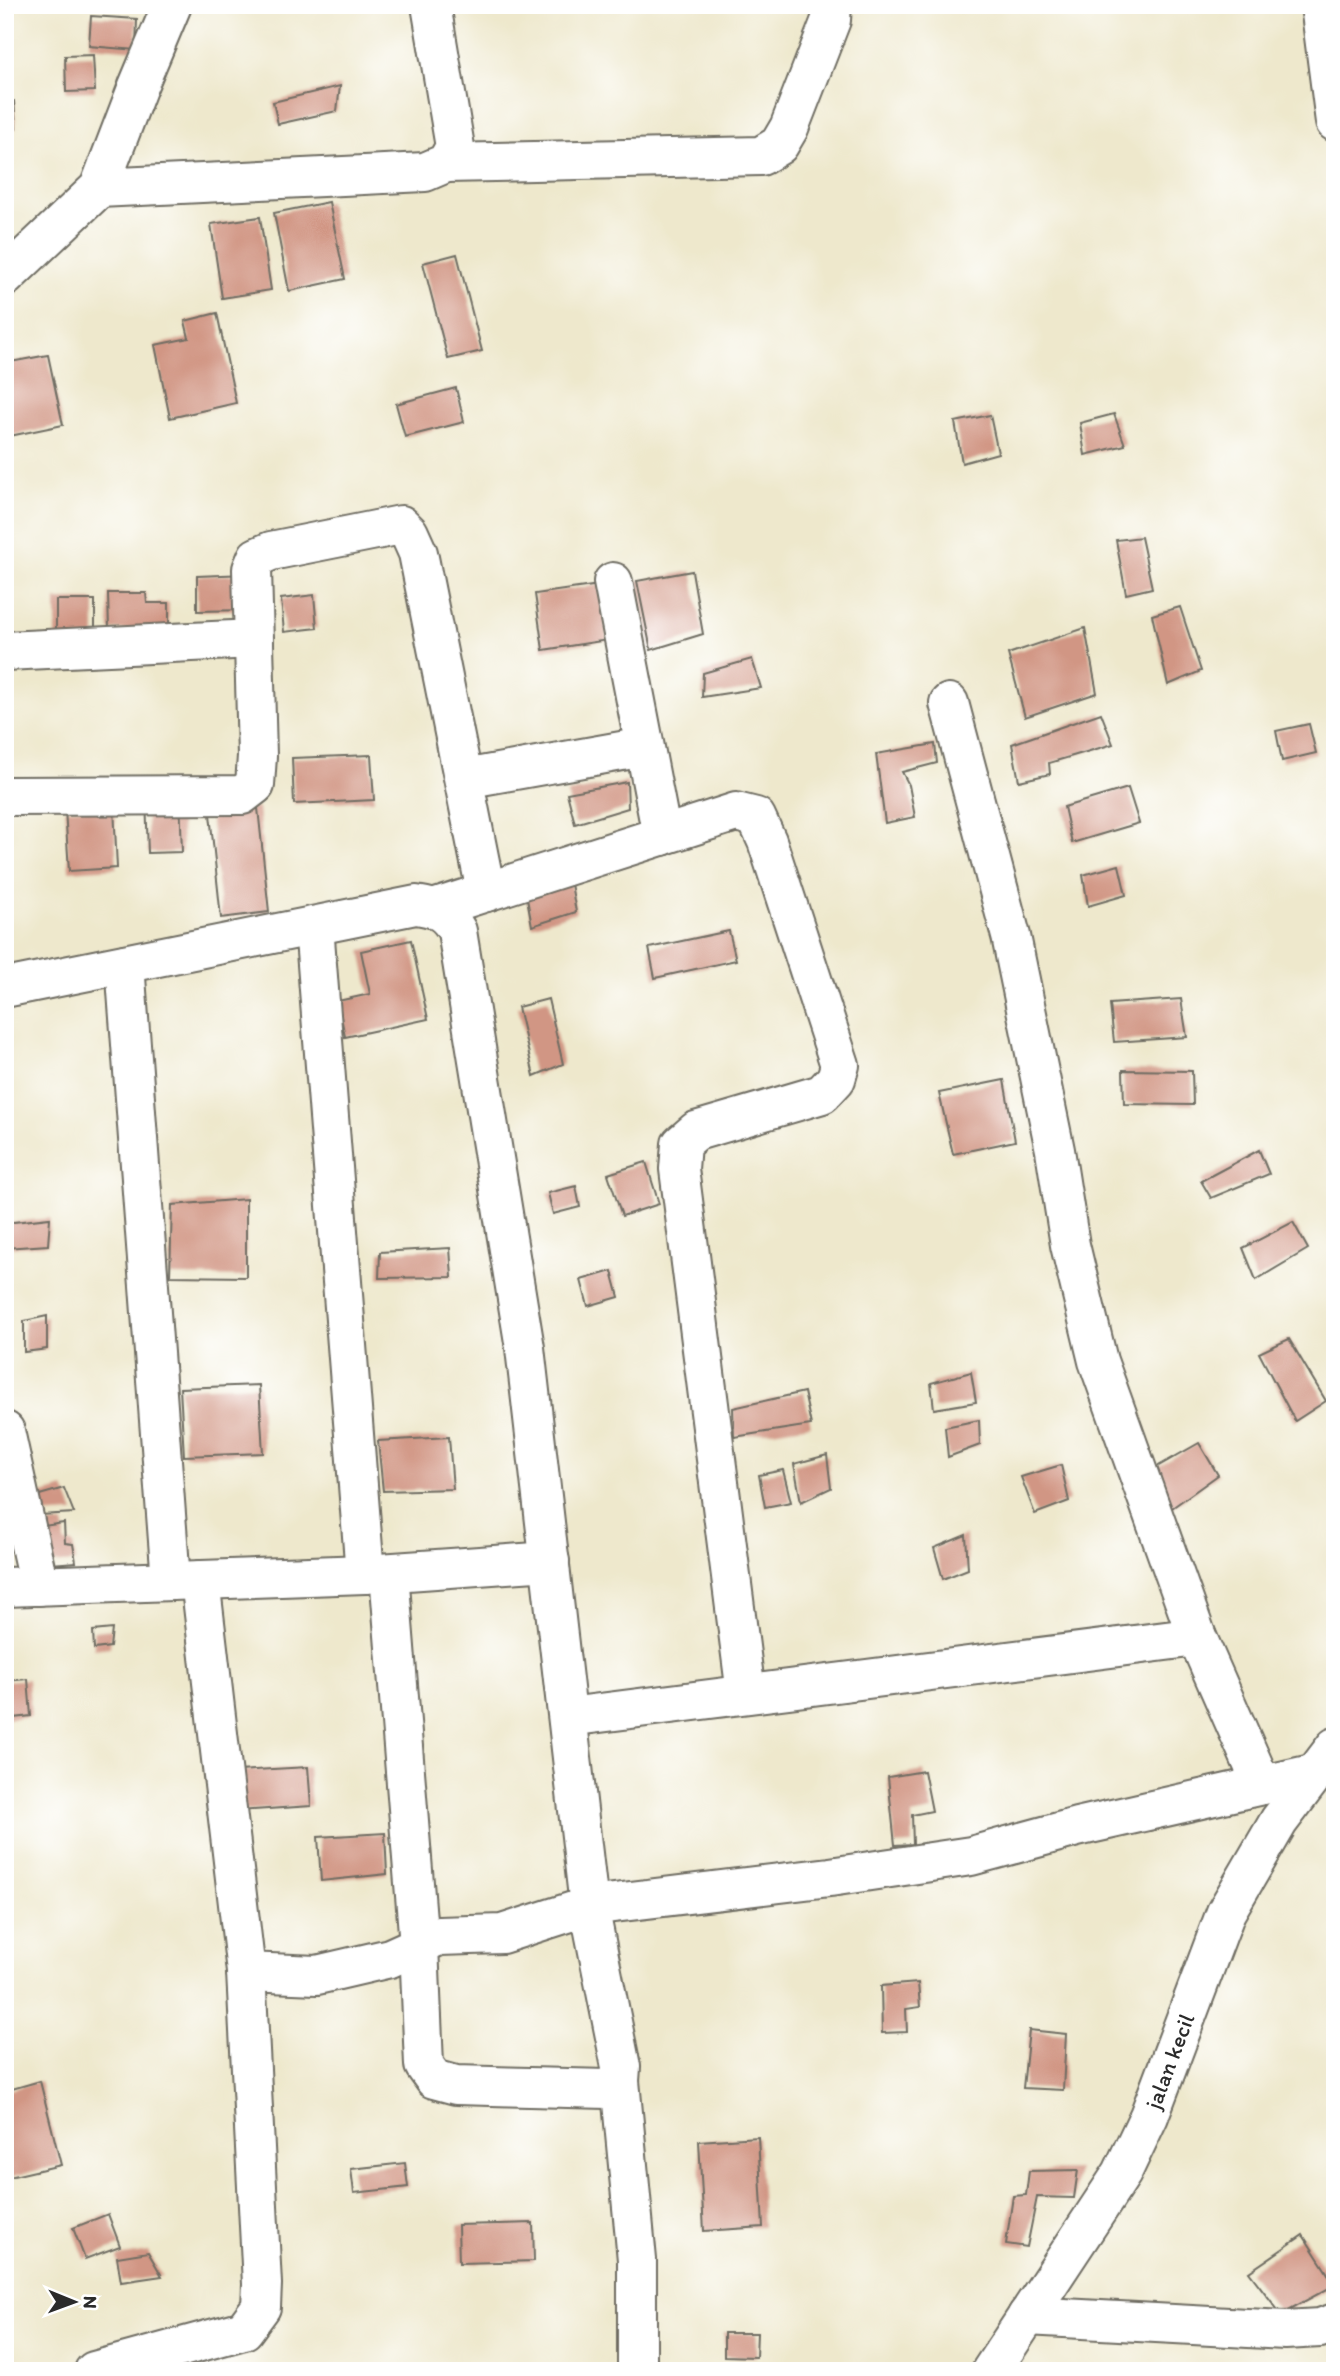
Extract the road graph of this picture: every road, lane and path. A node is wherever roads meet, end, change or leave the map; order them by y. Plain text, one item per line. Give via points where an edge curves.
1 (172, 5) edge
2 (431, 5) edge
3 (832, 5) edge
4 (1320, 5) edge
5 (1335, 122) edge
6 (446, 163) junction
7 (99, 188) junction
8 (5, 277) edge
9 (613, 582) dead end
10 (254, 639) junction
11 (5, 651) edge
12 (949, 703) dead end
13 (644, 747) junction
14 (464, 779) junction
15 (5, 796) edge
16 (662, 836) junction
17 (486, 892) junction
18 (436, 908) junction
19 (314, 926) junction
20 (125, 964) junction
21 (5, 988) edge
22 (5, 1431) edge
23 (550, 1561) junction
24 (377, 1573) junction
25 (185, 1581) junction
26 (22, 1586) edge
27 (1197, 1637) junction
28 (746, 1694) junction
29 (568, 1717) junction
30 (1325, 1760) edge
31 (1262, 1785) junction
32 (589, 1906) junction
33 (419, 1945) junction
34 (246, 1972) junction
35 (621, 2081) junction
36 (1027, 2316) junction
37 (1335, 2323) edge
38 (94, 2371) edge
39 (637, 2371) edge
40 (991, 2371) edge

1 - 7 street
2 - 6 street via 454,147
3 - 6 street via 831,20 789,128 779,145 761,156
4 - 5 street
6 - 7 street via 425,172
7 - 8 street
9 - 13 street
10 - 11 street
10 - 14 street via 252,569 257,557 401,525 410,533 418,553
10 - 15 street via 255,785 242,795
12 - 27 street via 1011,936 1070,1245 1098,1361
13 - 14 street
13 - 16 street
14 - 17 street
16 - 17 street
16 - 28 street via 736,812 756,817 840,1065 836,1079 822,1094 696,1130 681,1144 679,1169
17 - 18 street
18 - 19 street via 416,905
18 - 23 street via 450,918 457,931 525,1348
19 - 20 street
19 - 24 street
20 - 21 street
20 - 25 street
22 - 26 street
23 - 24 street
23 - 29 street
24 - 25 street
24 - 33 street
25 - 26 street
25 - 34 street
27 - 28 street
27 - 31 street
28 - 29 street
29 - 32 street
30 - 31 street
30 - 36 street, jalan kecil via 1279,1821 1226,1912 1149,2116 1122,2173
31 - 32 street via 971,1856
32 - 33 street via 502,1934 439,1936
32 - 35 street
33 - 34 street via 390,1958 317,1975
33 - 35 street via 424,2065 434,2079 456,2085 607,2089
34 - 38 street via 261,2307 244,2330
35 - 39 street via 637,2260
36 - 37 street via 1286,2330
36 - 40 street, jalan kecil

